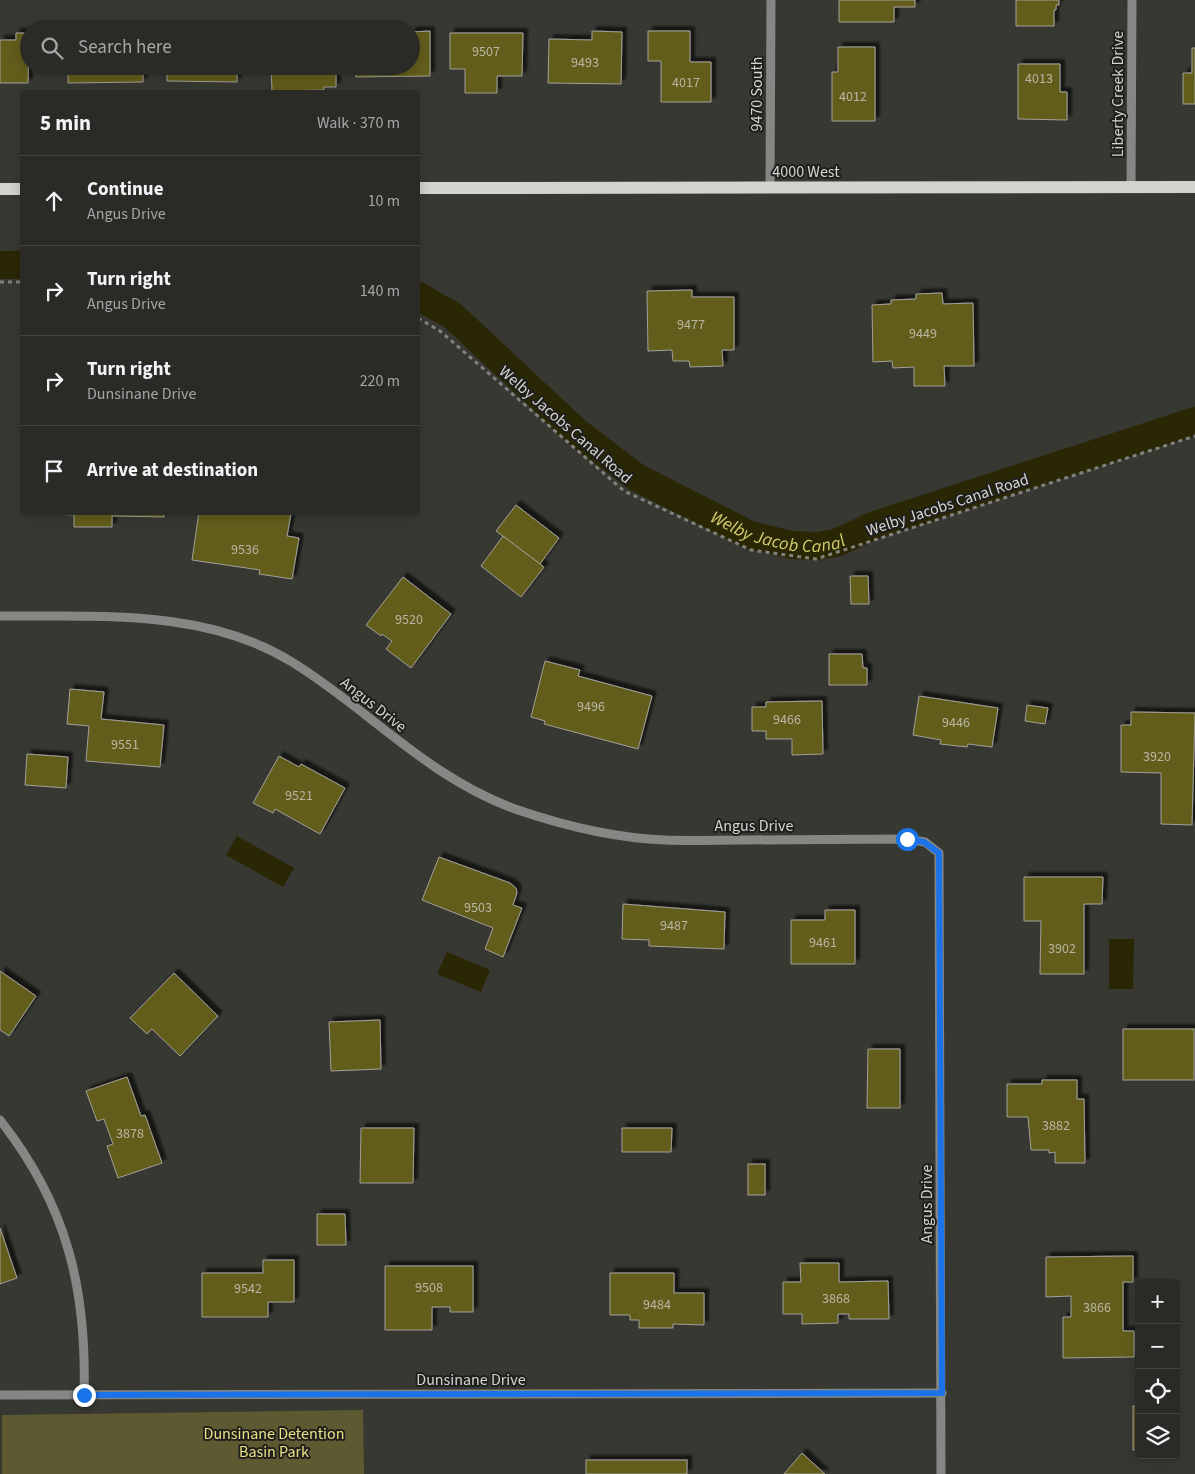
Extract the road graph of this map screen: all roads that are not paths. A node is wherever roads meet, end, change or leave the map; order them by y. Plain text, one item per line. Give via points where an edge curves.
1 (771, 0) edge
2 (1132, 0) edge
3 (1131, 187) junction
4 (1195, 187) edge
5 (420, 188) edge
6 (770, 188) junction
7 (0, 189) edge
8 (20, 189) edge
9 (0, 616) edge
10 (0, 1120) edge
11 (942, 1393) junction
12 (0, 1395) edge
13 (84, 1395) junction
14 (941, 1474) edge

1 - 6 street, 9470 South
2 - 3 street, Liberty Creek Drive
3 - 4 main road, 4000 West
3 - 6 main road, 4000 West
5 - 6 main road, 4000 West
7 - 8 main road
9 - 11 street, Angus Drive via 148,619 184,623 257,644 299,666 420,758 466,786 516,809 566,825 664,840 907,839 924,842 939,853
10 - 13 street via 25,1152 52,1202 73,1261 83,1323
11 - 13 street, Dunsinane Drive
11 - 14 street, Angus Drive
12 - 13 street, Dunsinane Drive

